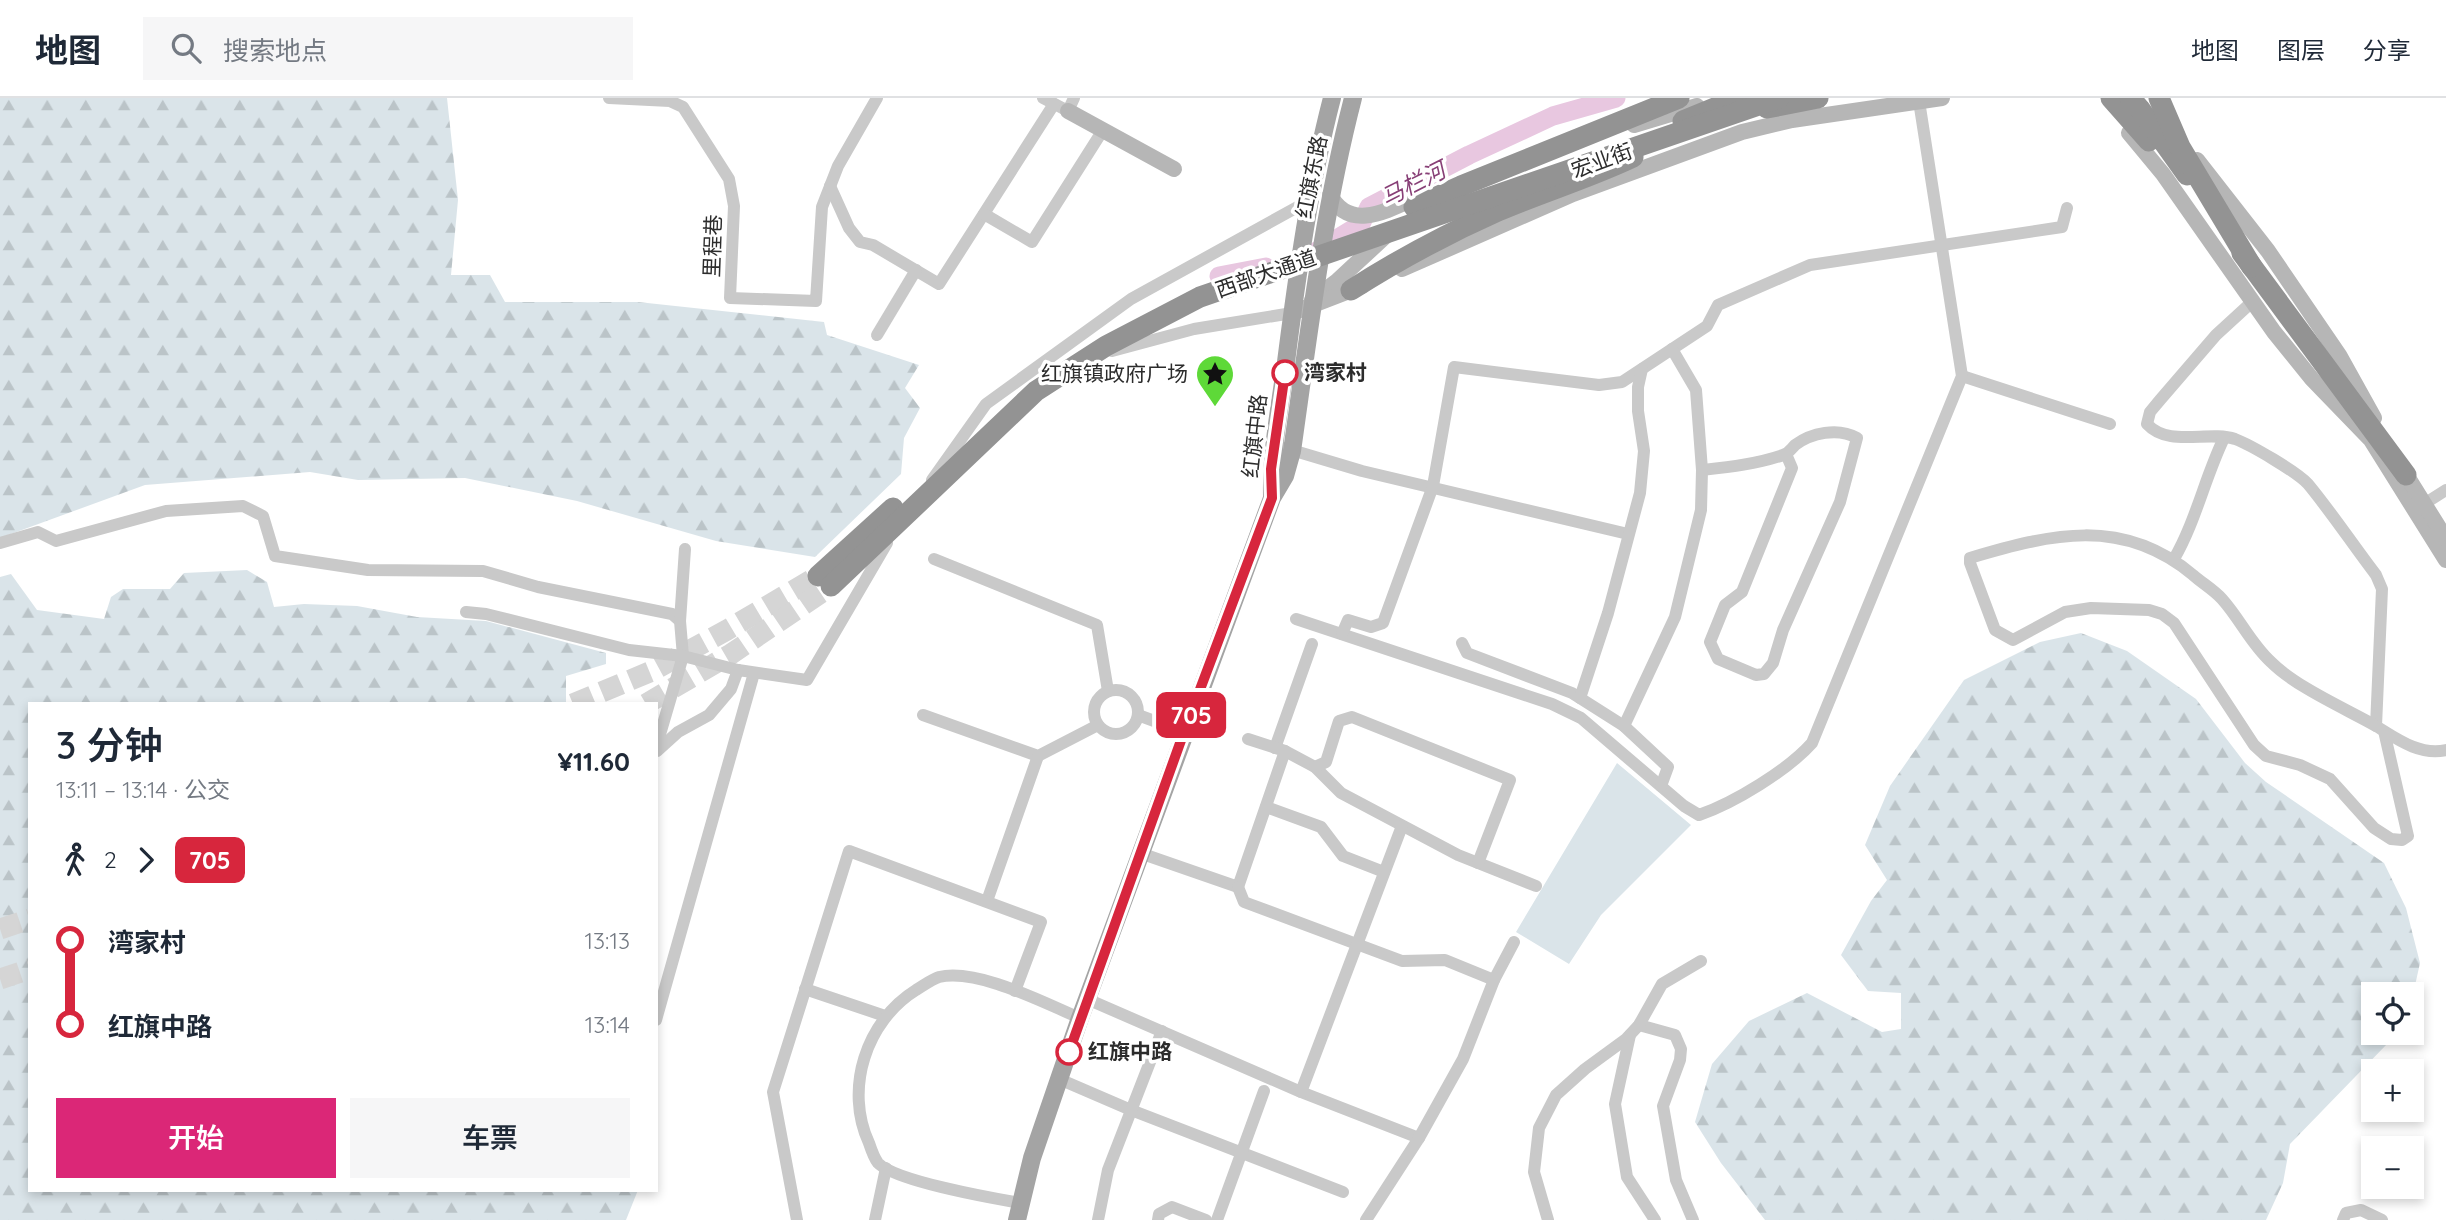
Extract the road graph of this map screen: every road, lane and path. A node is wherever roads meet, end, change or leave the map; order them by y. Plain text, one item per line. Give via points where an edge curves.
1 (610, 98) edge
2 (877, 98) edge
3 (1332, 98) edge
4 (1353, 98) edge
5 (1679, 98) edge
6 (1739, 98) edge
7 (1778, 98) edge
8 (1818, 98) edge
9 (1942, 98) edge
10 (2101, 98) edge
11 (2111, 98) edge
12 (2130, 98) edge
13 (2142, 98) edge
14 (2160, 98) edge
15 (1919, 101) junction
16 (1060, 103) edge
17 (1723, 107) edge
18 (1791, 120) junction
19 (1103, 130) junction
20 (1677, 132) junction
21 (1174, 169) dead end
22 (2185, 173) junction
23 (830, 186) junction
24 (1330, 195) junction
25 (1421, 200) junction
26 (1311, 203) junction
27 (2067, 208) dead end
28 (984, 214) junction
29 (1942, 246) junction
30 (2252, 267) junction
31 (916, 270) junction
32 (1351, 290) junction
33 (1305, 301) junction
34 (2252, 302) junction
35 (877, 335) dead end
36 (1672, 349) junction
37 (2325, 363) junction
38 (1642, 369) junction
39 (1027, 374) junction
40 (1962, 376) junction
41 (2110, 424) dead end
42 (2224, 438) junction
43 (2371, 440) junction
44 (1283, 448) junction
45 (1786, 454) junction
46 (1702, 470) junction
47 (2406, 475) junction
48 (1433, 486) junction
49 (2446, 490) edge
50 (2424, 504) junction
51 (1628, 534) junction
52 (2446, 539) edge
53 (0, 543) edge
54 (685, 549) dead end
55 (934, 559) dead end
56 (2174, 559) junction
57 (2446, 560) edge
58 (466, 612) dead end
59 (1296, 619) dead end
60 (680, 621) junction
61 (1342, 634) junction
62 (1462, 643) dead end
63 (1312, 644) dead end
64 (683, 656) junction
65 (738, 670) junction
66 (754, 673) junction
67 (1108, 691) junction
68 (1580, 698) junction
69 (923, 715) dead end
70 (1138, 715) junction
71 (1098, 724) junction
72 (1624, 726) junction
73 (2380, 729) junction
74 (1184, 732) junction
75 (1248, 739) dead end
76 (658, 742) edge
77 (658, 747) edge
78 (1280, 749) junction
79 (2446, 750) edge
80 (1038, 756) junction
81 (1315, 767) junction
82 (1661, 786) junction
83 (1266, 807) junction
84 (1402, 825) junction
85 (1140, 853) junction
86 (1478, 863) junction
87 (1384, 872) junction
88 (1536, 886) dead end
89 (1238, 887) junction
90 (987, 901) junction
91 (1514, 942) dead end
92 (1357, 944) junction
93 (1700, 961) dead end
94 (1494, 980) junction
95 (805, 989) junction
96 (1015, 991) junction
97 (1087, 999) junction
98 (658, 1013) edge
99 (885, 1016) junction
100 (1080, 1018) junction
101 (1634, 1030) junction
102 (1162, 1031) junction
103 (1059, 1079) junction
104 (1264, 1091) dead end
105 (1301, 1092) junction
106 (1131, 1110) junction
107 (1419, 1138) junction
108 (1241, 1153) junction
109 (886, 1168) junction
110 (1343, 1192) dead end
111 (1018, 1212) edge
112 (797, 1220) edge
113 (875, 1220) edge
114 (1098, 1220) edge
115 (1158, 1220) edge
116 (1206, 1220) edge
117 (1217, 1220) edge
118 (1366, 1220) edge
119 (1548, 1220) edge
120 (1655, 1220) edge
121 (1693, 1220) edge
122 (2343, 1220) edge
123 (2382, 1220) edge

1 - 23 street, 里程巷 via 683,107 729,179 734,206 730,298 816,301 821,206
2 - 23 street, 里程巷
3 - 26 main road, 红旗东路
4 - 24 main road, 红旗东路
5 - 25 highway, bridge
6 - 20 highway, 西部大通道, bridge via 1197,288 1102,338 1030,383 824,581 1036,391 1118,340 1200,297
7 - 17 highway, 西部大通道, bridge
7 - 18 main road via 1779,110
8 - 17 highway, bridge
9 - 15 main road, 宏业街
10 - 34 main road via 2163,174
11 - 22 highway via 2148,141
12 - 22 highway
13 - 47 main road via 2179,136 2268,251 2339,355
14 - 30 highway, bridge via 2180,148
15 - 18 main road, 宏业街
15 - 29 street
16 - 19 main road
16 - 28 street
17 - 20 highway, 西部大通道, bridge
17 - 25 main road, 宏业街 via 1493,166
18 - 32 main road, 宏业街 via 1742,132 1573,194
19 - 21 main road
19 - 28 street via 1032,242
20 - 32 highway, bridge via 1631,158 1437,239
22 - 30 highway, bridge
23 - 31 street via 860,242
24 - 25 main road, 宏业街 via 1341,211 1351,216 1372,215
24 - 33 main road, 红旗东路
25 - 33 main road, bridge via 1365,256
26 - 33 main road, 红旗东路
26 - 39 street via 1131,299
27 - 29 street via 2062,227
28 - 31 street via 939,284
29 - 36 street via 1810,265 1718,305 1707,326
29 - 40 street
30 - 37 highway
31 - 35 street
32 - 33 main road, 宏业街
33 - 39 street
33 - 44 main road, 红旗中路
34 - 42 street via 2216,335 2150,412 2147,424 2168,436
34 - 43 main road via 2312,379
36 - 38 street
36 - 46 street via 1696,390
37 - 43 highway
37 - 47 highway
38 - 48 street via 1622,382 1599,385 1454,367
38 - 51 street via 1638,411 1644,451 1640,493
39 - 66 street via 986,404 883,547 807,680
40 - 41 street
40 - 82 street via 1812,743 1797,759 1717,809 1699,815
42 - 56 street
42 - 73 street via 2253,447 2306,482 2376,575 2382,589
43 - 57 main road
44 - 48 street
44 - 74 main road, 红旗中路 via 1284,476
45 - 45 street via 1816,434 1848,433 1857,438 1840,502 1773,663 1765,674 1756,675 1718,659 1710,642 1725,605 1742,592 1747,580 1792,468
45 - 46 street
46 - 72 street via 1701,510 1675,617
47 - 50 main road
48 - 51 street
48 - 61 street via 1383,623 1371,627 1348,620
49 - 50 street
50 - 52 main road
51 - 68 street
53 - 60 street via 38,532 56,541 166,511 243,506 263,516 275,556 368,570 483,571 671,614
54 - 60 street
55 - 67 street via 1097,625
56 - 73 street via 2220,596 2272,664
56 - 73 street via 2114,536 2074,534 1989,552 1970,558 1970,563 1995,631 2013,640 2075,610 2130,608 2161,614 2174,623 2266,756 2330,779 2374,828 2402,840 2408,836
58 - 64 street via 629,650
59 - 61 street
60 - 64 street
61 - 82 street via 1552,704 1581,718
62 - 68 street via 1467,653
63 - 78 street
64 - 65 street
64 - 76 street
65 - 66 street
65 - 77 street via 731,689 709,715
66 - 98 street
67 - 70 street via 1130,695
67 - 71 street via 1095,706
68 - 72 street
69 - 80 street
70 - 71 street via 1131,728 1117,734
70 - 74 street
71 - 80 street
72 - 82 street via 1668,768
73 - 79 street via 2404,744 2435,753
74 - 85 main road, 红旗中路
75 - 78 street
78 - 81 street
78 - 83 street
80 - 90 street
81 - 84 street via 1341,793
81 - 86 street via 1326,762 1339,721 1352,717 1510,780
83 - 87 street via 1321,827 1343,856
83 - 89 street
84 - 86 street
84 - 87 street
85 - 89 street
85 - 97 main road, 红旗中路
86 - 88 street
87 - 92 street
89 - 92 street via 1244,902
90 - 95 street via 849,850
90 - 96 street via 1041,922
91 - 94 street
92 - 94 street via 1402,961 1445,960
92 - 105 street
93 - 101 street via 1662,984
94 - 107 street via 1463,1059
95 - 99 street
95 - 112 street via 773,1091
96 - 99 street via 978,977 938,978 905,997
96 - 100 street
97 - 100 main road, 红旗中路
97 - 102 street
99 - 109 street via 870,1041 858,1086 861,1126 878,1163
100 - 103 main road, 红旗中路
101 - 119 street via 1556,1095 1539,1128 1534,1172
101 - 120 street via 1615,1104 1627,1177
101 - 121 street via 1675,1035 1681,1049 1664,1106 1676,1180
102 - 105 street
102 - 106 street
103 - 106 street
103 - 111 main road, 红旗中路
104 - 108 street
105 - 107 street
106 - 108 street
106 - 114 street via 1108,1170
107 - 118 street
108 - 110 street
108 - 117 street
109 - 111 street
109 - 113 street
115 - 116 street via 1160,1213 1172,1207
122 - 123 street via 2346,1213 2361,1210

